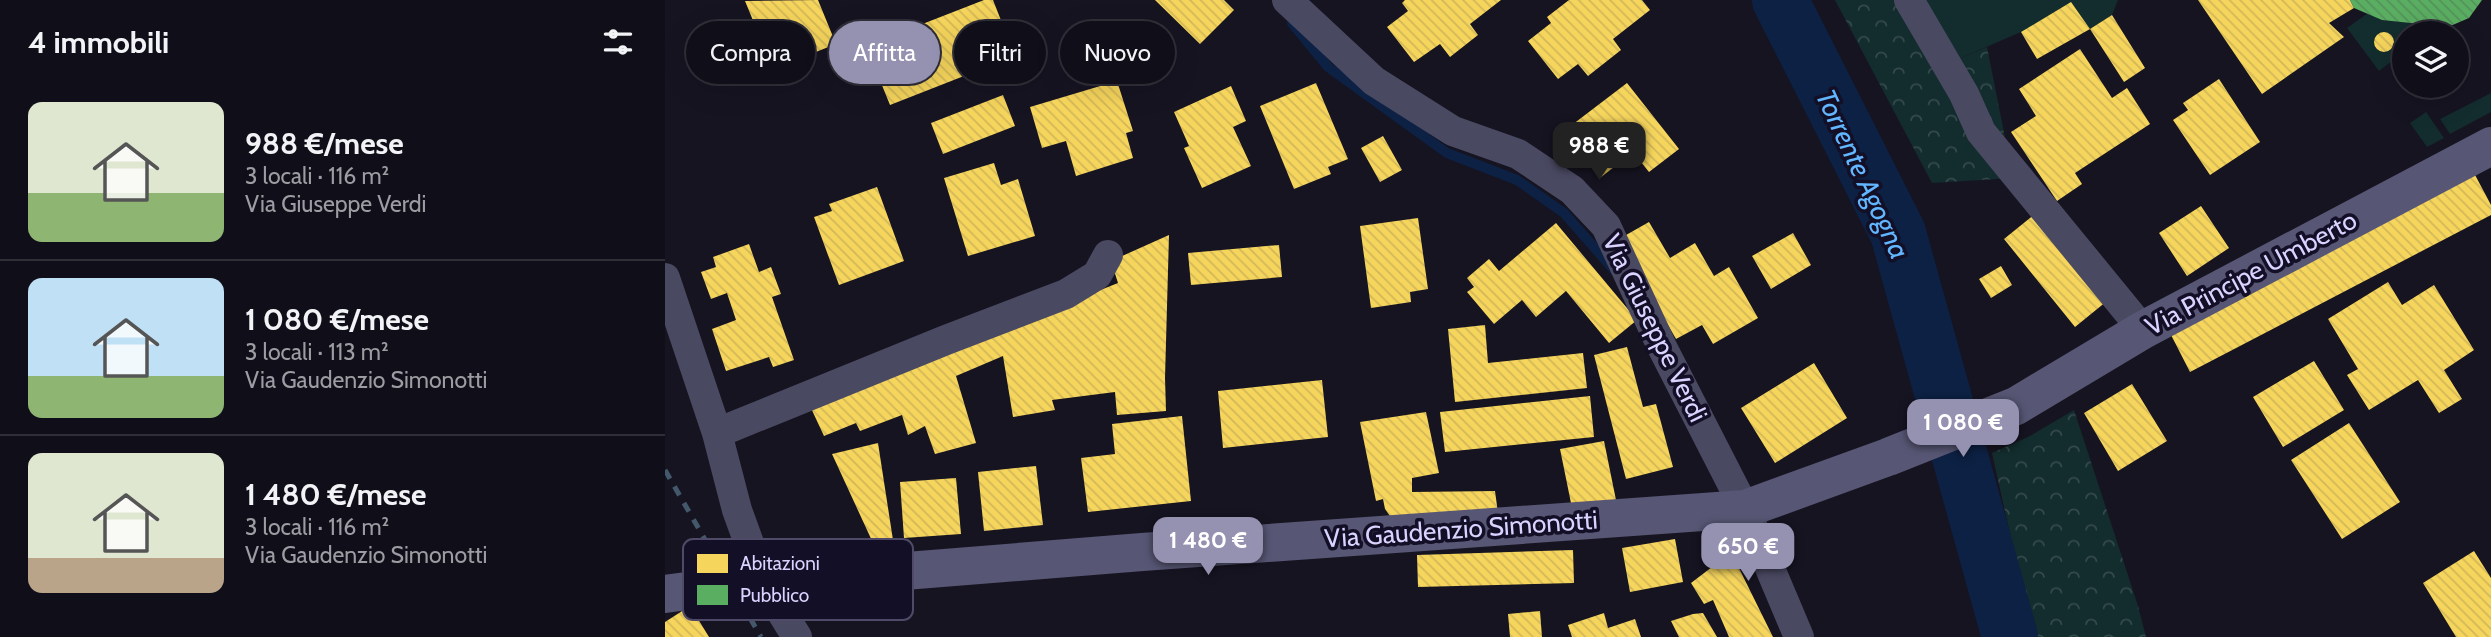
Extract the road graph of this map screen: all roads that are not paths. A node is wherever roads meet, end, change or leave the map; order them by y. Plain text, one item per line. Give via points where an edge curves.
1 (1287, 0) edge
2 (1909, 0) edge
3 (2491, 146) edge
4 (1108, 255) dead end
5 (665, 278) edge
6 (2143, 330) junction
7 (2016, 407) joint
8 (717, 433) junction
9 (1745, 509) junction
10 (747, 539) edge
11 (913, 571) edge
12 (683, 592) edge
13 (665, 594) edge
14 (786, 620) edge
15 (797, 637) edge
16 (1799, 637) edge

1 - 9 street, Via Giuseppe Verdi via 1374,81 1453,131 1518,154 1572,190 1607,226 1662,347
2 - 6 street via 1981,132
3 - 6 street, Via Principe Umberto
4 - 8 street via 1097,275 1066,294
5 - 8 street
6 - 7 street, Via Principe Umberto
7 - 9 street, Via Gaudenzio Simonotti
8 - 10 street
9 - 11 street, Via Gaudenzio Simonotti
9 - 16 street, Via Giuseppe Verdi
12 - 13 street, Via Gaudenzio Simonotti
14 - 15 street

